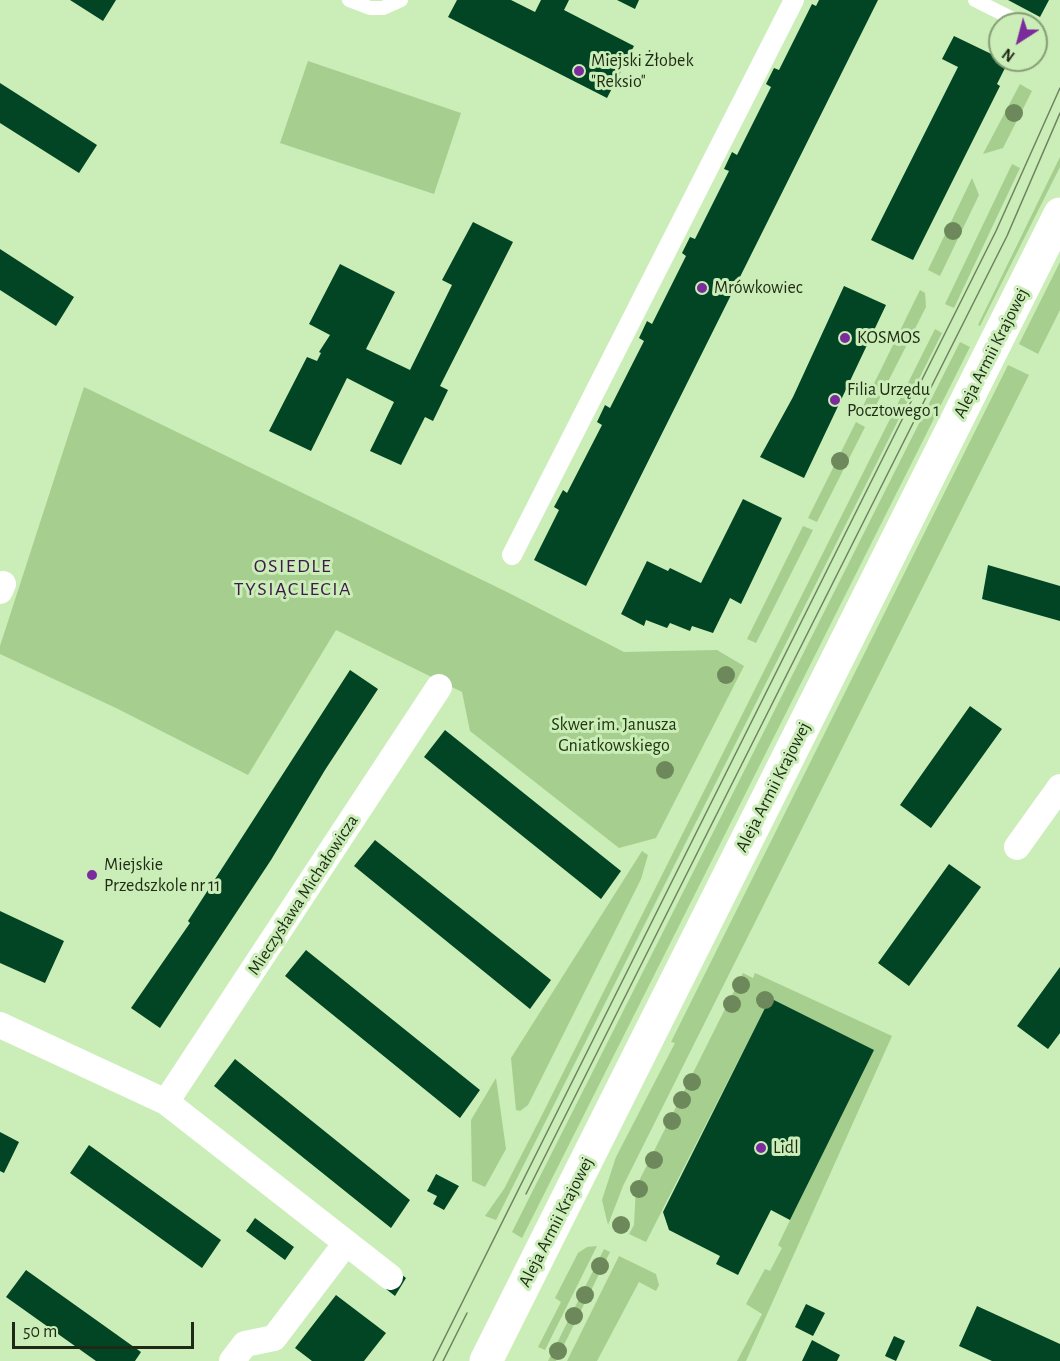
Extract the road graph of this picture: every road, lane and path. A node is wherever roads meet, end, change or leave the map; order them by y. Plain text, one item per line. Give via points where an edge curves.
1 (349, 0) edge
2 (401, 0) edge
3 (794, 0) edge
4 (975, 0) edge
5 (999, 12) edge
6 (1060, 214) edge
7 (512, 555) dead end
8 (440, 687) dead end
9 (1060, 787) edge
10 (1017, 847) dead end
11 (0, 1025) edge
12 (166, 1102) junction
13 (346, 1243) junction
14 (390, 1277) dead end
15 (232, 1361) edge
16 (486, 1361) edge

1 - 2 lane via 383,8
3 - 7 street
4 - 5 lane
6 - 16 main road, Aleja Armii Krajowej
8 - 12 street, Mieczysława Michałowicza
9 - 10 street
11 - 12 street
12 - 13 street
13 - 14 street
13 - 15 street via 274,1338 245,1344

